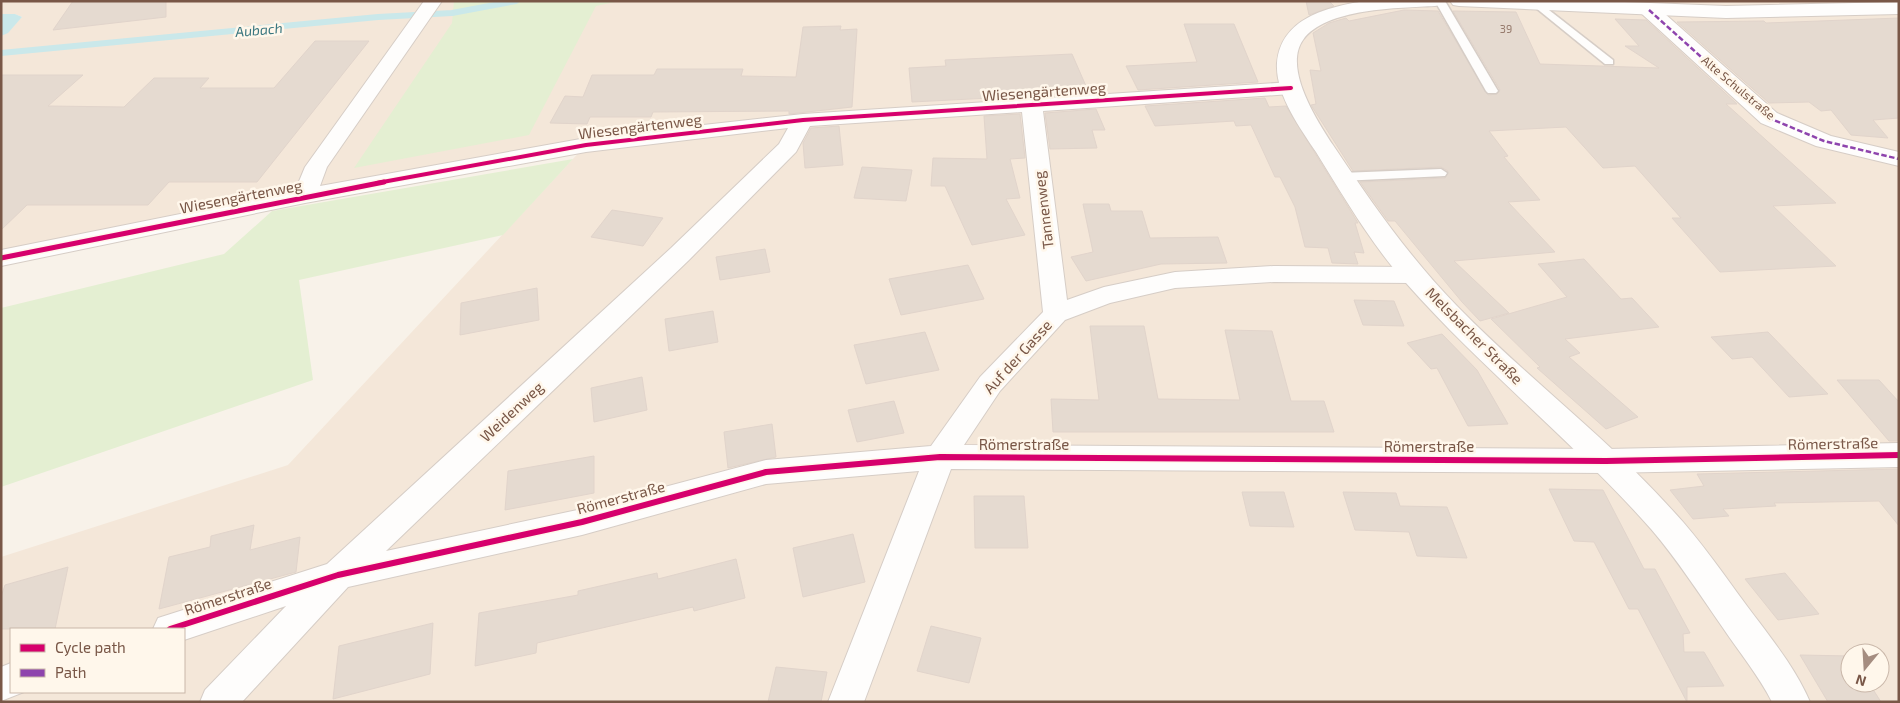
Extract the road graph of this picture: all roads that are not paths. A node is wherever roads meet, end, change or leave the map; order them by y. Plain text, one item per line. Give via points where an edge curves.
1 (1435, 1) edge
2 (1440, 1) edge
3 (1459, 1) edge
4 (1410, 2) edge
5 (1490, 2) edge
6 (432, 4) edge
7 (1851, 5) edge
8 (1540, 6) junction
9 (1899, 8) edge
10 (1648, 10) junction
11 (1609, 62) dead end
12 (1291, 88) junction
13 (1492, 92) dead end
14 (1032, 106) junction
15 (803, 120) junction
16 (1899, 159) edge
17 (1441, 173) dead end
18 (1341, 177) junction
19 (305, 196) junction
20 (1, 258) edge
21 (1413, 276) junction
22 (1056, 314) junction
23 (1899, 455) edge
24 (940, 457) junction
25 (1606, 460) junction
26 (338, 575) junction
27 (173, 628) edge
28 (218, 702) edge
29 (846, 702) edge
30 (1792, 702) edge

1 - 4 street, Melsbacher Straße
2 - 13 lane
3 - 5 street
4 - 12 street, Melsbacher Straße via 1343,12 1314,22 1293,38 1287,64
5 - 8 street
6 - 19 street via 316,167
7 - 9 street
7 - 10 street via 1726,12
8 - 10 street
8 - 11 lane
10 - 16 street, Alte Schulstraße via 1770,118 1824,141
12 - 14 street, Wiesengärtenweg
12 - 18 street, Melsbacher Straße
14 - 15 street, Wiesengärtenweg
14 - 22 street, Tannenweg
15 - 19 street, Wiesengärtenweg via 586,145
15 - 26 street, Weidenweg via 788,147 680,254
17 - 18 lane
18 - 21 street, Melsbacher Straße
19 - 20 street, Wiesengärtenweg
21 - 22 street, Auf der Gasse via 1274,274 1175,280 1104,296
21 - 25 street, Melsbacher Straße via 1450,315
22 - 24 street, Auf der Gasse via 990,384
23 - 25 street, Römerstraße
24 - 25 street, Römerstraße
24 - 26 street, Römerstraße via 766,472 582,522
24 - 29 street, Auf der Gasse
25 - 30 street, Melsbacher Straße via 1664,522 1780,680
26 - 27 street, Römerstraße
26 - 28 street, Weidenweg

